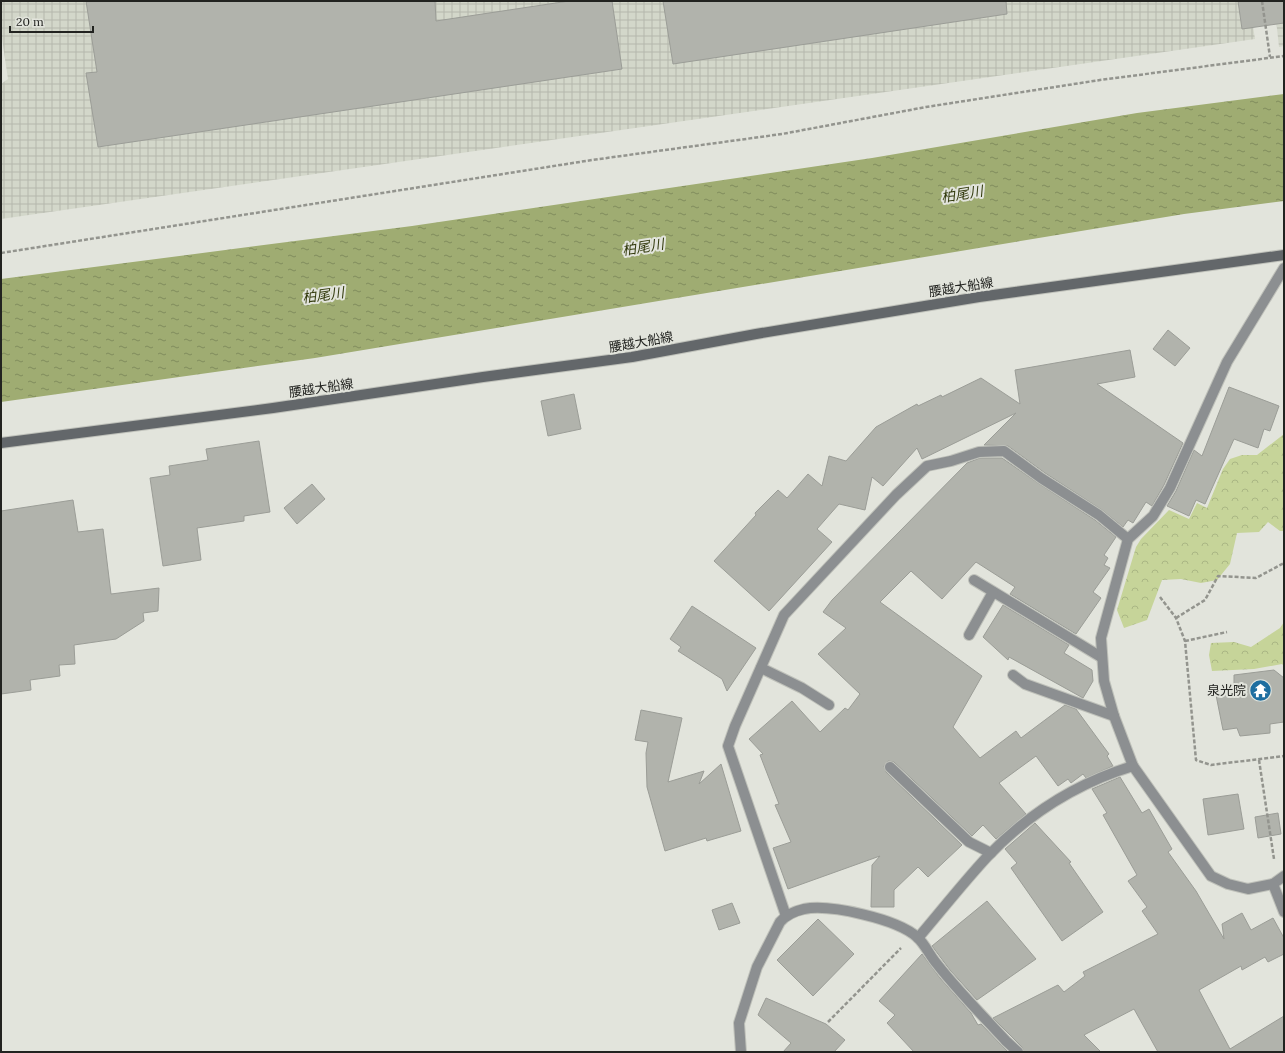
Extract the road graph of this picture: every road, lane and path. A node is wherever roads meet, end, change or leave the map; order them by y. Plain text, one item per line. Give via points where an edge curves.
1 (1262, 1) edge
2 (1284, 56) edge
3 (1270, 57) junction
4 (1, 253) edge
5 (1284, 255) edge
6 (1284, 268) edge
7 (1, 443) edge
8 (1128, 539) junction
9 (1284, 563) edge
10 (974, 580) dead end
11 (993, 592) junction
12 (1160, 597) dead end
13 (1176, 618) junction
14 (1228, 632) dead end
15 (969, 635) dead end
16 (1184, 641) junction
17 (1102, 657) junction
18 (761, 668) junction
19 (1013, 675) dead end
20 (829, 705) dead end
21 (1114, 716) junction
22 (1284, 756) edge
23 (1259, 760) junction
24 (1133, 766) junction
25 (890, 767) dead end
26 (991, 853) junction
27 (1278, 880) edge
28 (1284, 912) edge
29 (786, 916) junction
30 (916, 936) junction
31 (828, 1022) dead end
32 (741, 1052) edge
33 (1018, 1052) edge

1 - 3 path
2 - 3 path
3 - 4 path via 1100,80 926,107 782,134 592,160
5 - 7 main road, 腰越大船線 via 979,297 632,357 273,408
6 - 8 street via 1227,362 1170,488 1153,516
8 - 17 street via 1101,638
8 - 18 street via 1099,515 1040,478 1004,451 979,452 926,466 784,615
9 - 13 path via 1256,578 1218,576 1205,600
10 - 11 street
11 - 15 street
11 - 17 street
12 - 13 path
13 - 16 path
14 - 16 path
16 - 23 path via 1196,760 1211,765
17 - 21 street via 1104,681
18 - 20 street via 802,688
18 - 29 street via 728,746
19 - 21 street via 1025,684
21 - 24 street
22 - 23 path
23 - 27 path
24 - 26 street via 1105,775 1076,789 1015,831
24 - 27 street via 1210,876 1248,889
25 - 26 street via 969,842
26 - 30 street
27 - 28 street
29 - 30 street via 803,909 841,910 885,921
29 - 32 street via 780,922 757,966 739,1023
30 - 31 path
30 - 33 street via 937,964

